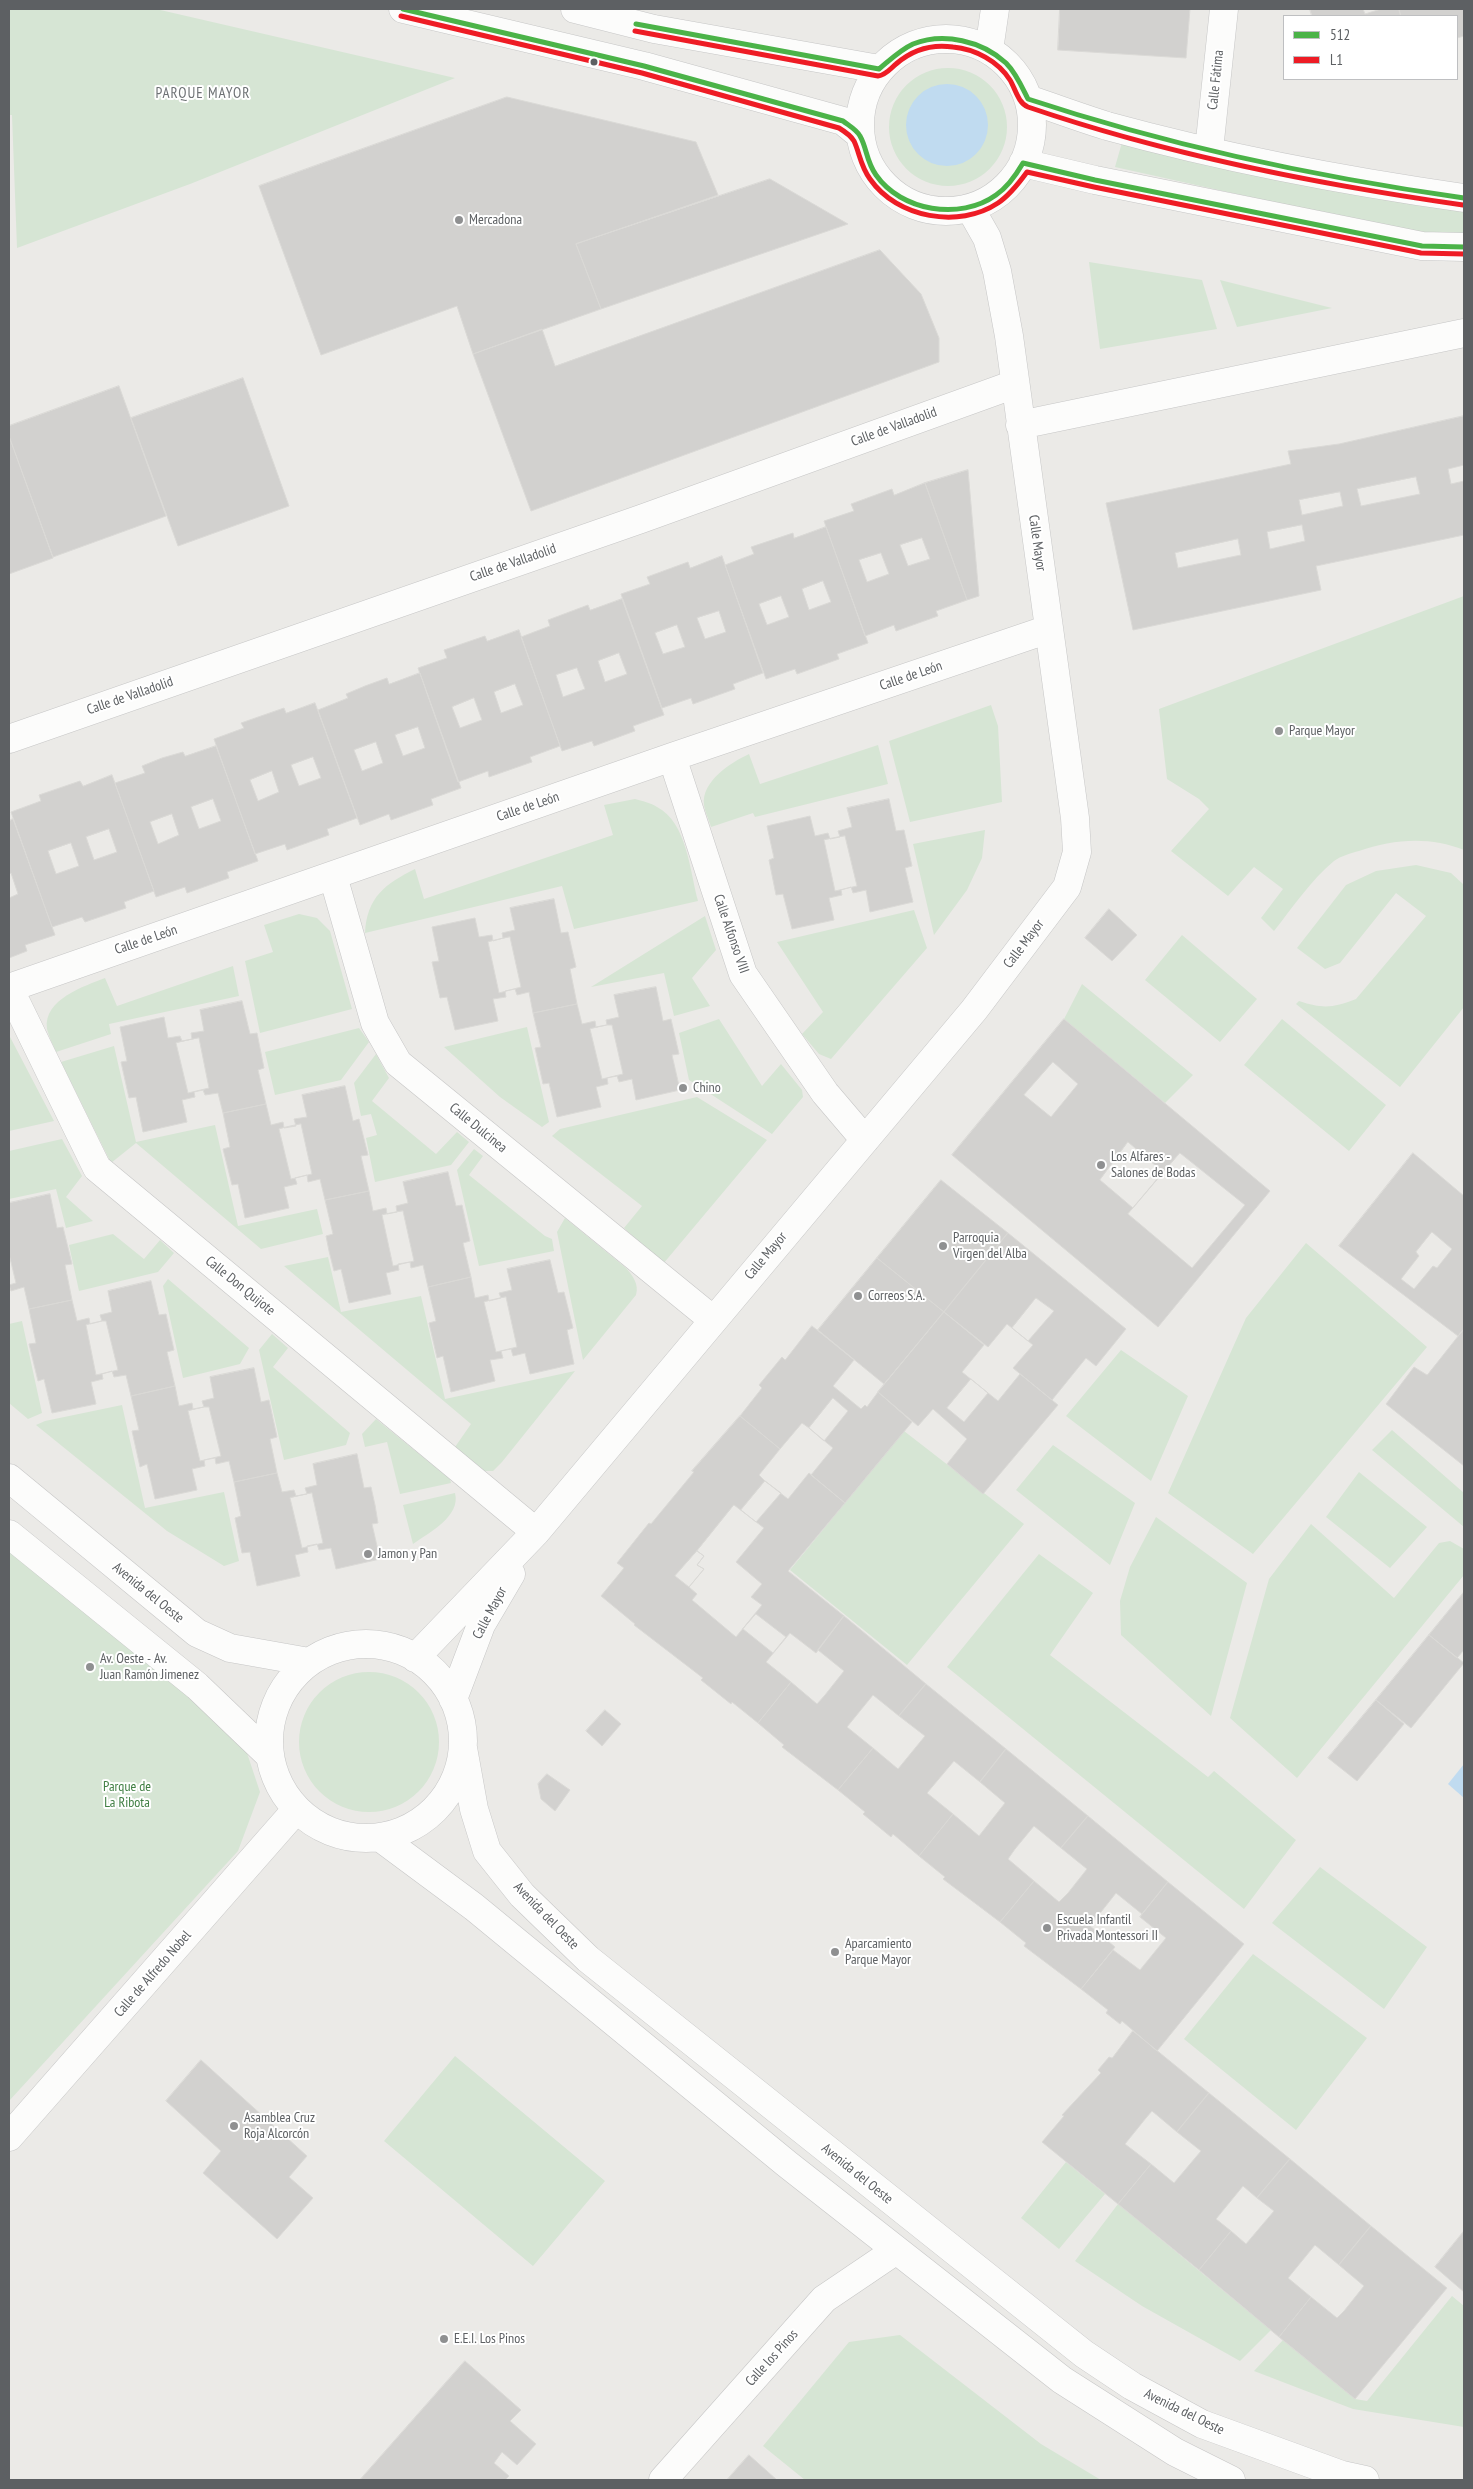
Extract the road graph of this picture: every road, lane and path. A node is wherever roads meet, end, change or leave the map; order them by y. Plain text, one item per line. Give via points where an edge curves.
1 (403, 9) edge
2 (575, 9) edge
3 (995, 9) edge
4 (1224, 9) edge
5 (610, 13) edge
6 (989, 50) junction
7 (879, 69) junction
8 (1028, 99) junction
9 (860, 135) junction
10 (1209, 150) junction
11 (1024, 163) junction
12 (1464, 198) edge
13 (970, 208) junction
14 (1464, 247) edge
15 (1464, 333) edge
16 (1015, 384) junction
17 (1020, 426) junction
18 (1049, 629) junction
19 (9, 738) edge
20 (672, 757) junction
21 (333, 876) junction
22 (9, 988) edge
23 (864, 1140) junction
24 (712, 1320) junction
25 (9, 1478) edge
26 (536, 1532) junction
27 (9, 1534) edge
28 (416, 1658) junction
29 (309, 1662) junction
30 (454, 1699) junction
31 (463, 1748) junction
32 (268, 1755) junction
33 (296, 1810) junction
34 (380, 1838) junction
35 (9, 2137) edge
36 (895, 2251) junction
37 (662, 2480) edge
38 (1231, 2480) edge
39 (1365, 2480) edge

1 - 9 street via 663,71 843,121
2 - 5 street
3 - 6 street
4 - 10 street, Calle Fátima
5 - 7 street via 654,28
6 - 7 street via 944,38 921,42 900,51
6 - 8 street via 1011,69
7 - 9 street via 864,93
8 - 10 street via 1106,125
8 - 11 street via 1032,120 1031,142
9 - 13 street via 873,173 892,193 916,206 943,211
10 - 12 street via 1366,184
11 - 13 street via 992,198
11 - 14 street via 1422,246
13 - 16 street, Calle Mayor via 987,238 997,271
15 - 17 street
16 - 17 street, Calle Mayor
16 - 19 street, Calle de Valladolid via 640,519
17 - 18 street, Calle Mayor
18 - 20 street, Calle de León
18 - 23 street, Calle Mayor via 1075,818 1077,852 1067,887 974,1010
20 - 21 street, Calle de León
20 - 23 street, Calle Alfonso VIII via 743,974 825,1093
21 - 22 street, Calle de León
21 - 24 street, Calle Dulcinea via 375,1023 398,1064
22 - 26 street, Calle Don Quijote via 97,1168
23 - 24 street, Calle Mayor
24 - 26 street, Calle Mayor
25 - 29 street, Avenida del Oeste via 197,1633 230,1648
26 - 28 street, Calle Mayor
26 - 30 street, Calle Mayor via 481,1625
27 - 32 street via 197,1686
28 - 29 street via 389,1647 361,1644 334,1649
28 - 30 street via 437,1676
29 - 32 street via 289,1680 276,1703 268,1729
30 - 31 street via 461,1722
31 - 34 street via 458,1772 447,1795 431,1814 410,1828
31 - 39 street, Avenida del Oeste via 474,1809 487,1851 522,1895 588,1960 1084,2354 1132,2386 1202,2424 1342,2475
32 - 33 street via 278,1784
33 - 34 street via 323,1829 354,1838
33 - 35 street, Calle de Alfredo Nobel
34 - 36 street via 474,1907
36 - 37 street, Calle los Pinos via 824,2298
36 - 38 street via 1062,2380 1175,2452

